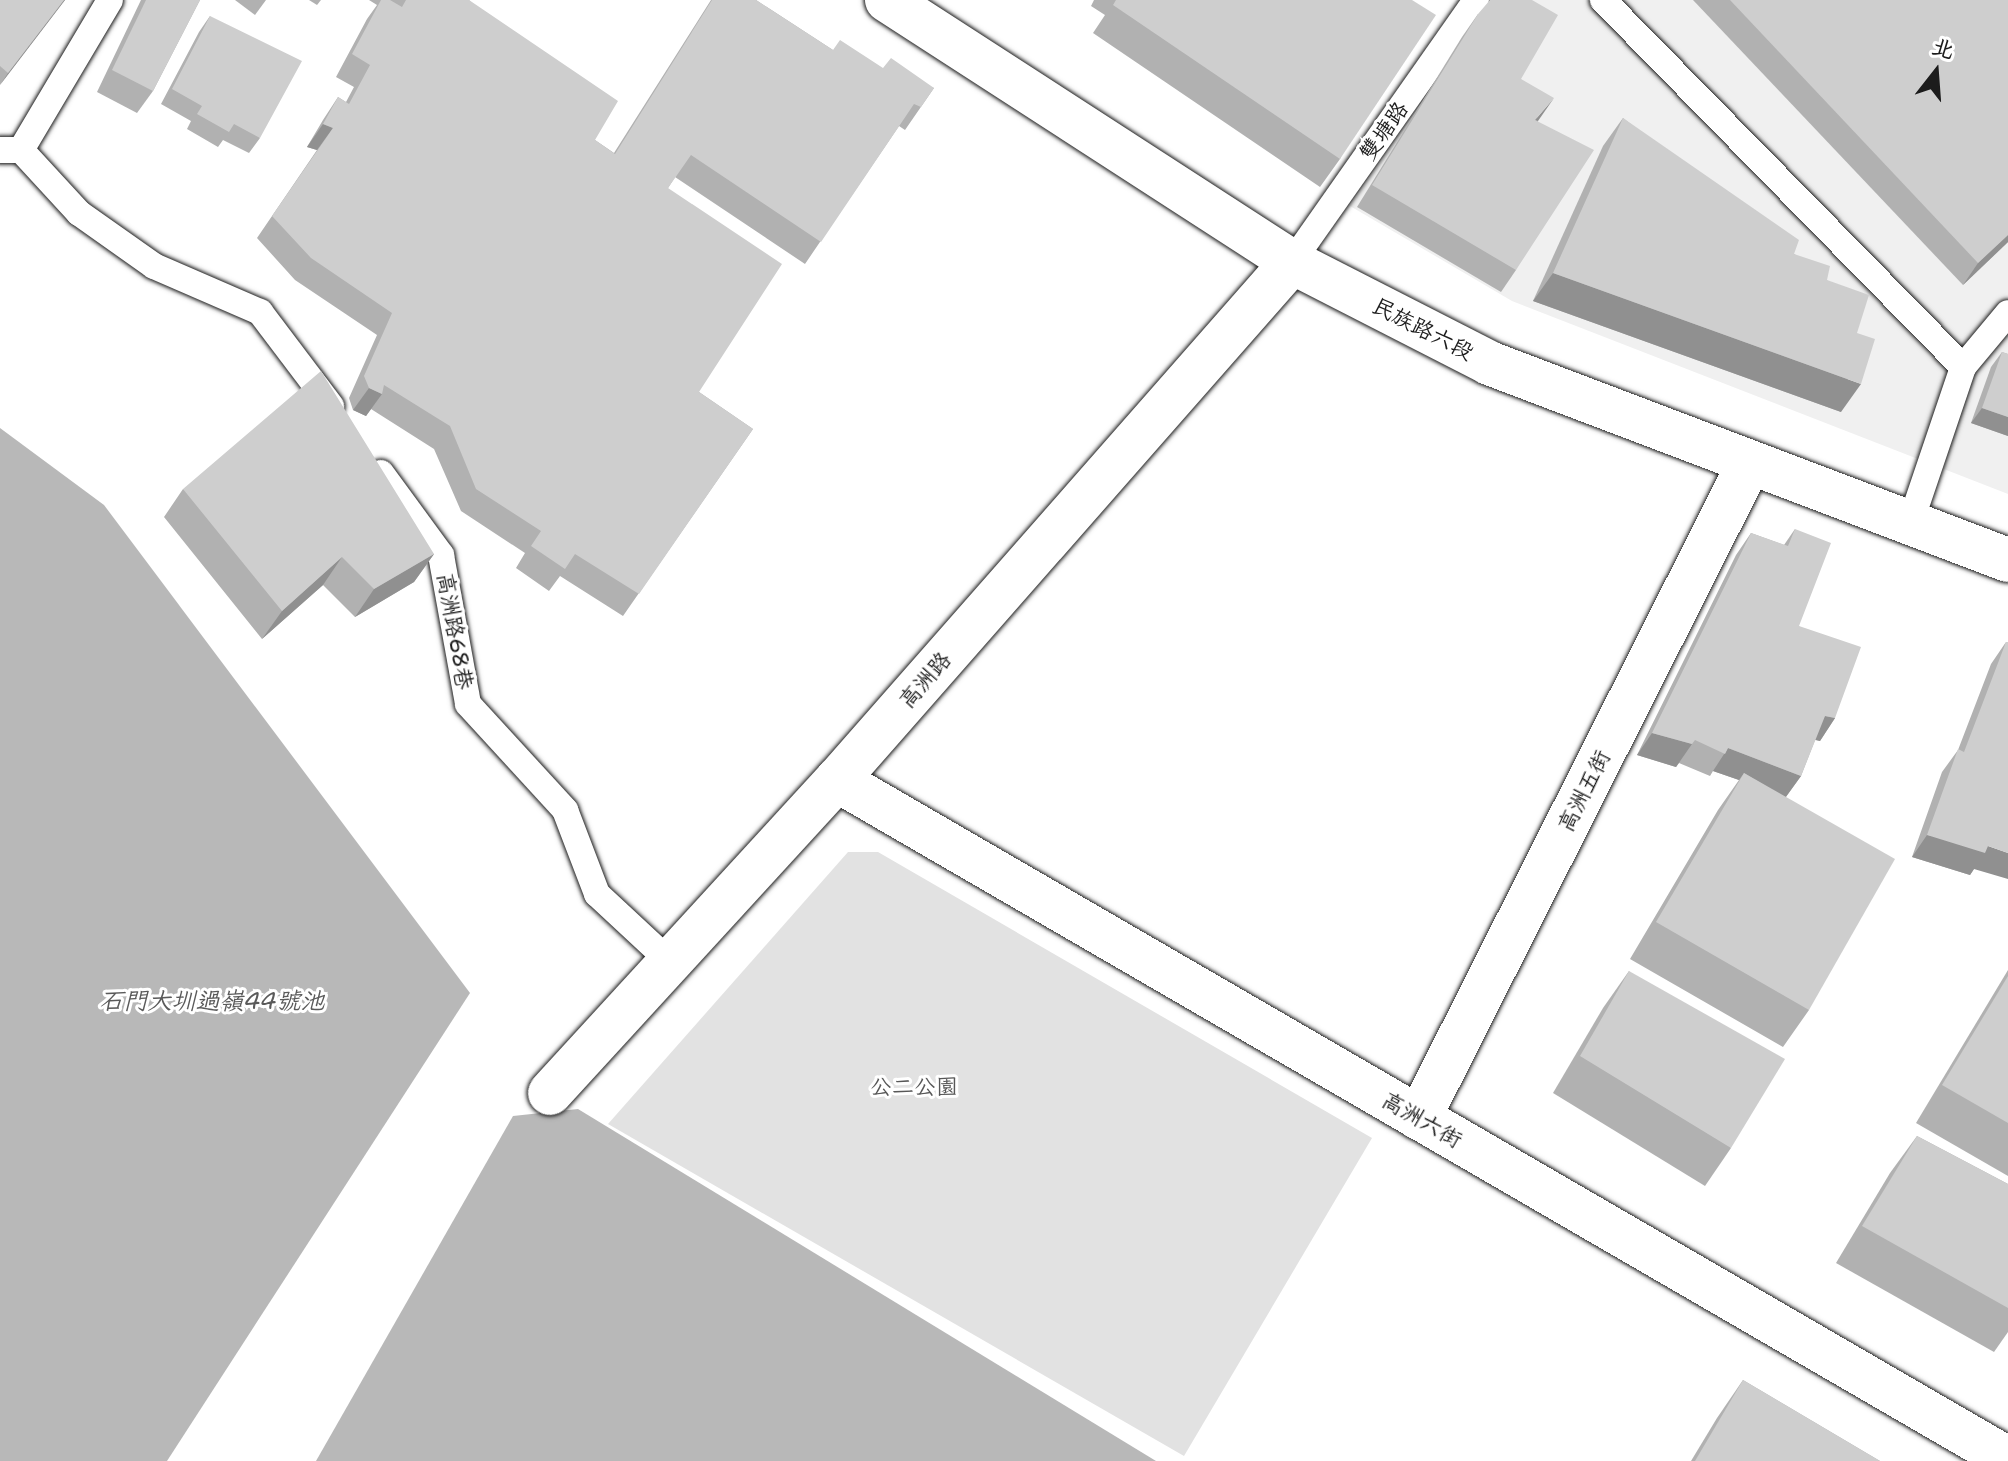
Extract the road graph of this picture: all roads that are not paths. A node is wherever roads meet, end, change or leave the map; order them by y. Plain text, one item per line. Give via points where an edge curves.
1 (110, 0) edge
2 (887, 0) edge
3 (1476, 0) edge
4 (1603, 0) edge
5 (10, 150) edge
6 (1292, 262) junction
7 (2008, 313) edge
8 (1963, 367) junction
9 (349, 430) edge
10 (367, 455) edge
11 (1749, 464) junction
12 (1911, 521) junction
13 (2008, 560) edge
14 (837, 780) junction
15 (669, 961) junction
16 (550, 1093) dead end
17 (1419, 1118) junction
18 (2008, 1459) edge

1 - 5 lane
2 - 6 street, 民族路六段
3 - 6 lane, 雙塘路
4 - 8 lane
5 - 9 lane via 79,213 154,266 260,312
6 - 11 street, 民族路六段 via 1489,363
6 - 14 street, 高洲路
7 - 8 lane
8 - 12 lane
10 - 15 lane, 高洲路68巷 via 441,555 468,704 565,810 597,894
11 - 12 street, 民族路六段
11 - 17 street, 高洲五街
12 - 13 street, 民族路六段
14 - 15 street, 高洲路
14 - 17 street, 高洲六街
15 - 16 street, 高洲路
17 - 18 street, 高洲六街

